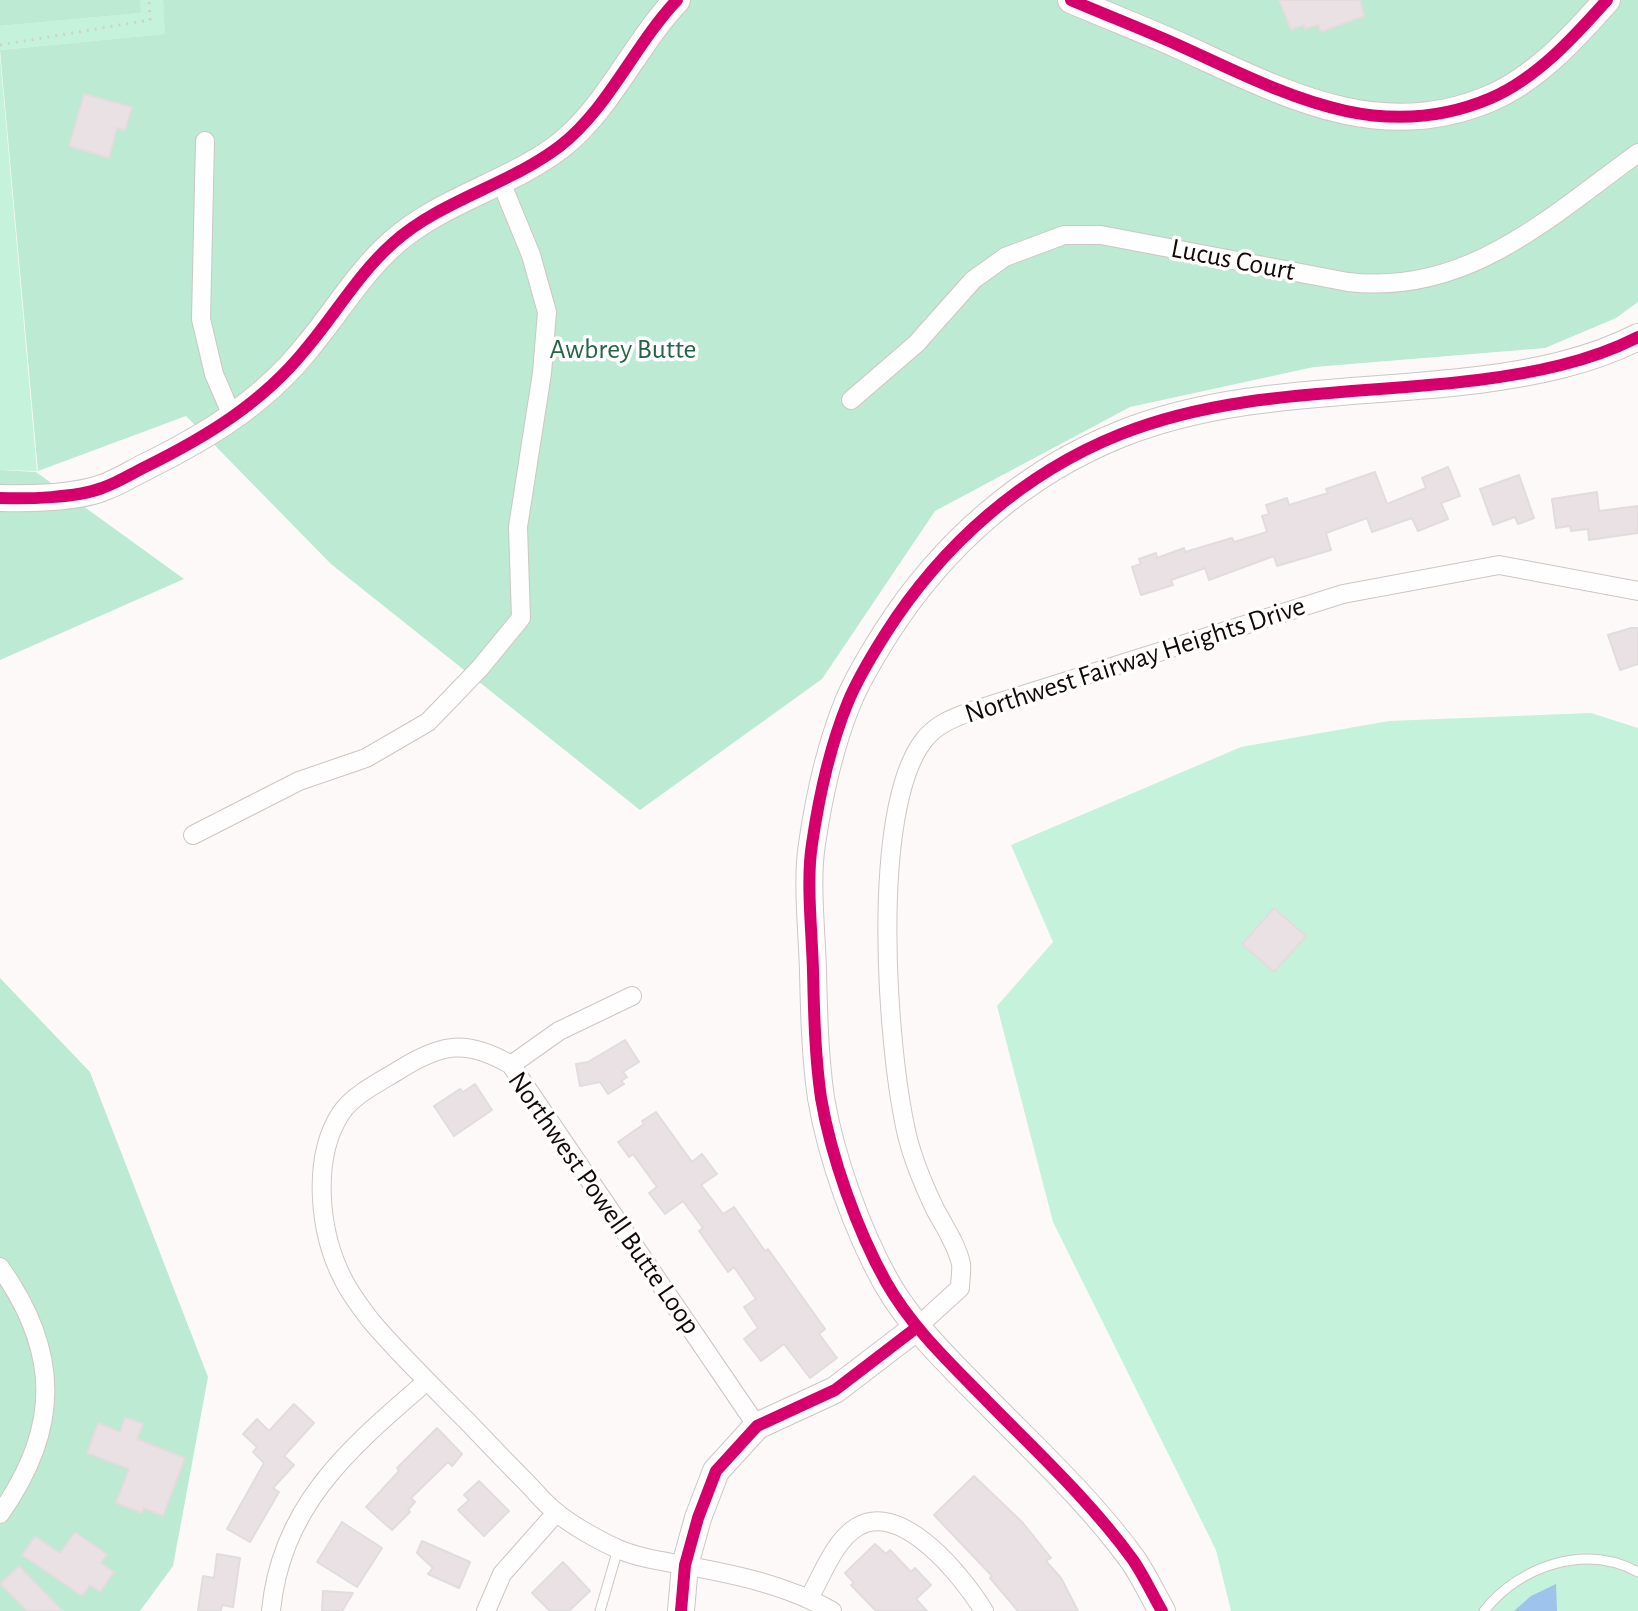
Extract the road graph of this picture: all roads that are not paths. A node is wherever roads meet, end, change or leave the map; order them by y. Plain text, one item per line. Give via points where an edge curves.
1 (677, 0) edge
2 (1071, 0) edge
3 (1607, 0) edge
4 (205, 141) dead end
5 (1638, 153) edge
6 (501, 182) junction
7 (1638, 337) edge
8 (851, 400) dead end
9 (233, 418) junction
10 (0, 498) edge
11 (1638, 591) edge
12 (193, 835) dead end
13 (632, 996) dead end
14 (511, 1065) junction
15 (0, 1267) edge
16 (916, 1328) junction
17 (427, 1381) junction
18 (757, 1426) junction
19 (556, 1513) junction
20 (0, 1514) edge
21 (618, 1549) junction
22 (685, 1565) junction
23 (1638, 1572) edge
24 (806, 1604) edge
25 (271, 1611) edge
26 (486, 1611) edge
27 (600, 1611) edge
28 (681, 1611) edge
29 (832, 1611) edge
30 (984, 1611) edge
31 (1162, 1611) edge
32 (1484, 1611) edge

1 - 6 main road via 564,143
2 - 3 main road via 1321,107 1404,117 1492,98 1552,57
4 - 9 street via 201,319 214,374
5 - 8 street, Lucus Court via 1516,241 1459,271 1408,283 1348,282 1101,235 1064,235 1034,244 973,280 916,344
6 - 9 main road via 394,242 296,360
6 - 12 street via 547,312 518,527 521,618 428,722 366,758 299,781
7 - 16 main road via 1520,375 1239,402 1120,434 1059,464 1002,503 950,549 907,601 849,700 811,850 814,1038 822,1103 858,1222 886,1282
9 - 10 main road via 100,489
11 - 16 street, Northwest Fairway Heights Drive via 1499,565 1343,594 975,710 941,723 924,740 900,795 888,875 893,1048 907,1136 962,1266 960,1288
13 - 14 street via 559,1031
14 - 17 street, Northwest Powell Butte Loop via 470,1047 420,1057 343,1110 325,1153 322,1190 333,1257 372,1321
14 - 18 street, Northwest Powell Butte Loop
15 - 20 street via 20,1294 37,1334 46,1398 42,1433 30,1465
16 - 18 main road via 835,1390
16 - 31 main road via 1080,1497 1133,1561
17 - 19 street, Northwest Powell Butte Loop
17 - 25 street via 359,1440 307,1502 286,1542
18 - 22 main road via 716,1471
19 - 21 street, Northwest Powell Butte Loop
19 - 26 street via 502,1574
21 - 22 street, Northwest Powell Butte Loop
21 - 27 lane
22 - 24 street, Northwest Powell Butte Loop via 781,1587
22 - 28 main road
23 - 32 lane via 1591,1558 1564,1560 1524,1576 1499,1592
24 - 29 street, Northwest Powell Butte Loop
24 - 30 street via 841,1541 856,1527 888,1521 908,1529 933,1550

